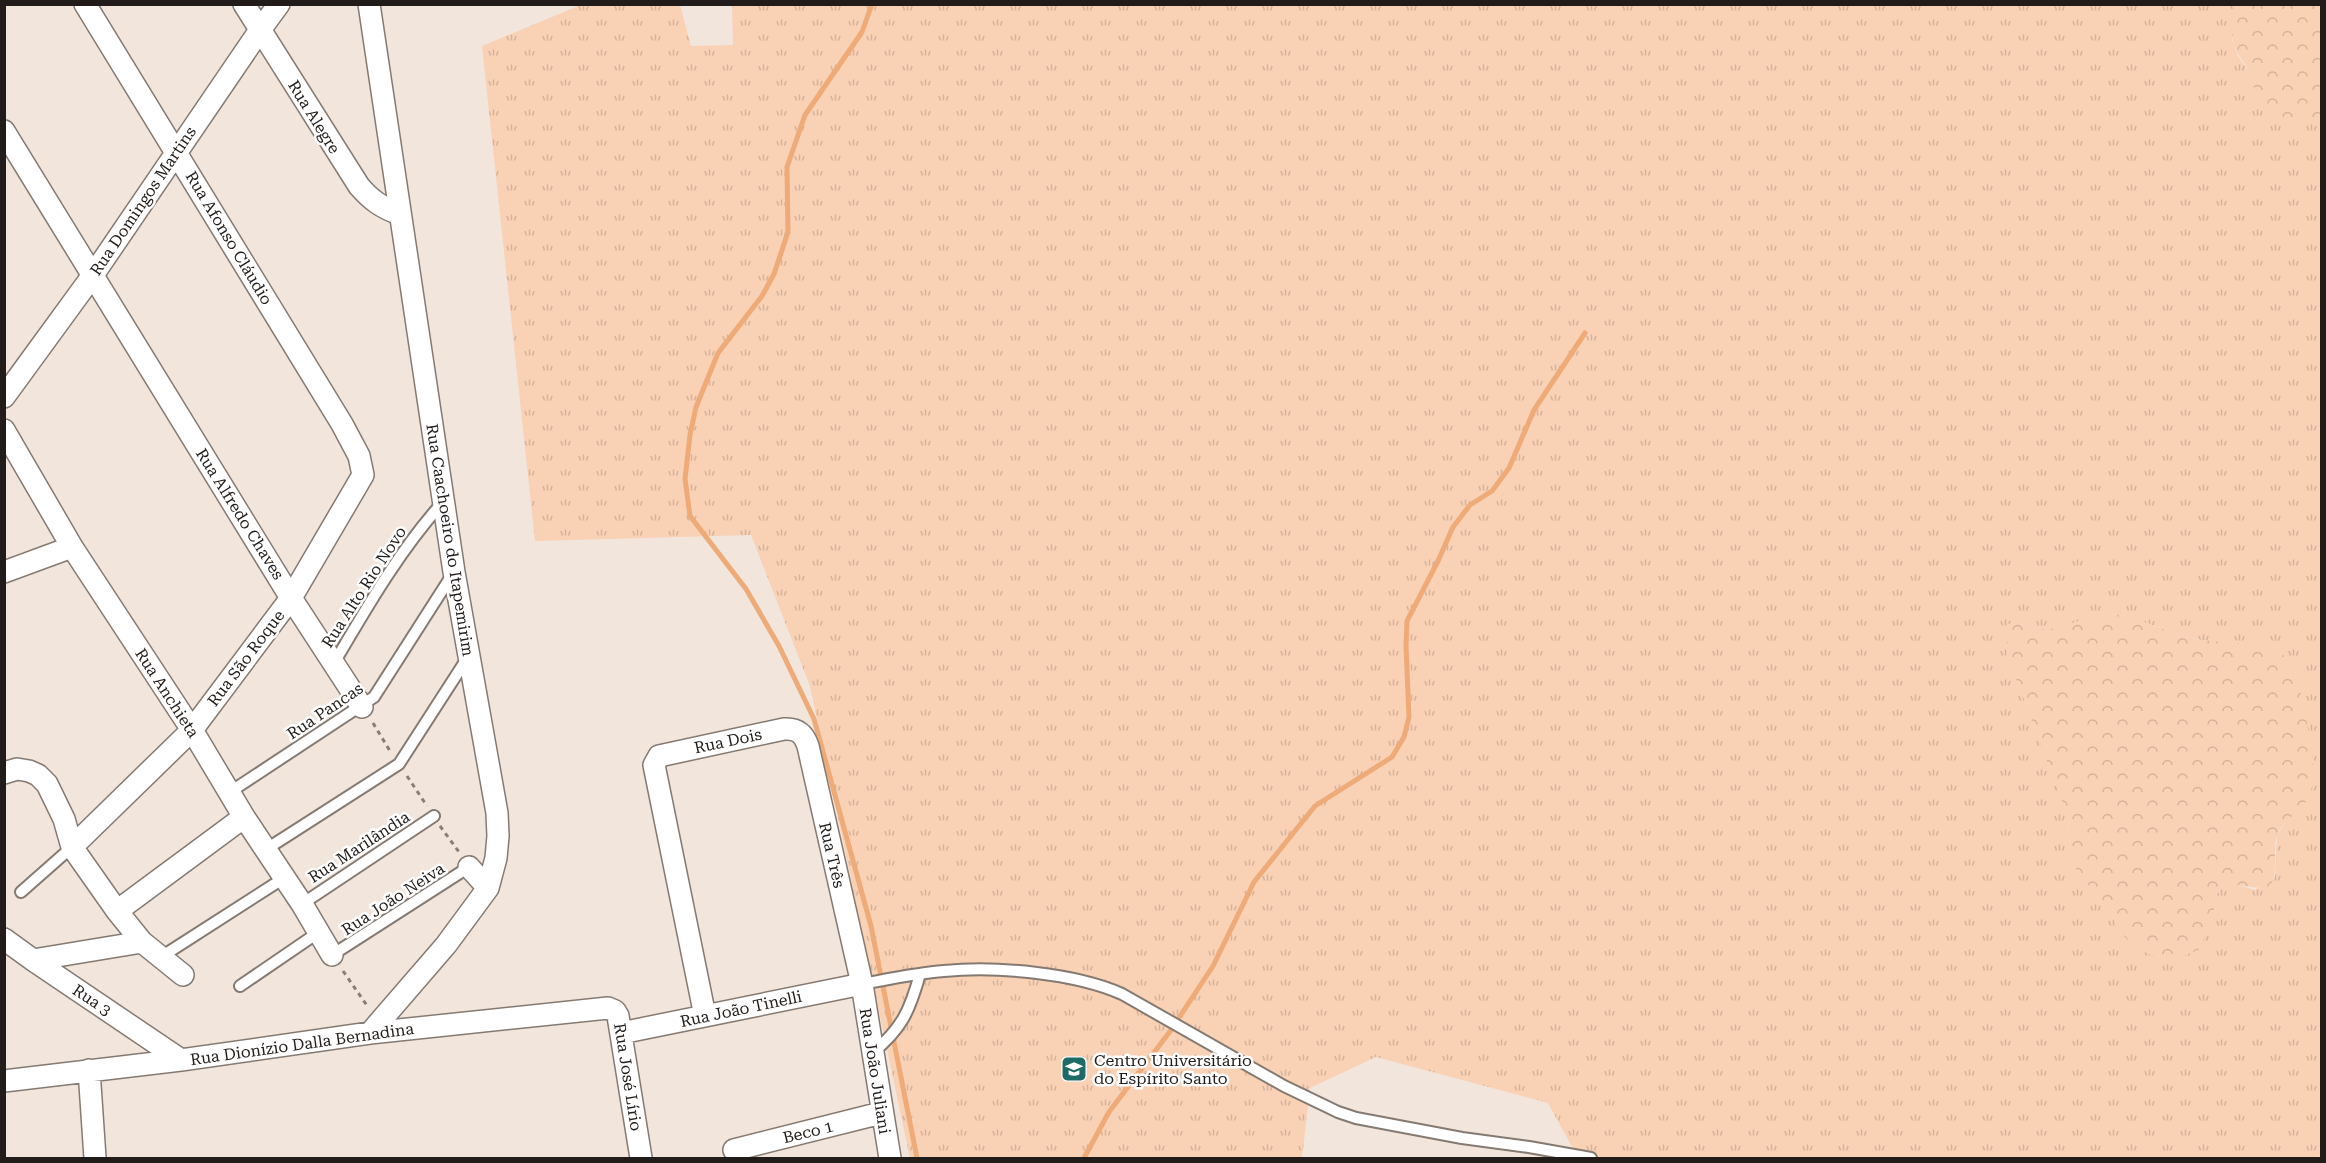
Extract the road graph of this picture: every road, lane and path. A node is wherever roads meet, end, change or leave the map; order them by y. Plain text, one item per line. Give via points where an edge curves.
1 (85, 4) edge
2 (244, 4) edge
3 (279, 4) edge
4 (369, 4) edge
5 (260, 30) junction
6 (4, 131) edge
7 (177, 152) junction
8 (400, 214) junction
9 (93, 275) junction
10 (4, 397) edge
11 (4, 430) edge
12 (363, 475) joint
13 (444, 501) junction
14 (72, 547) junction
15 (4, 572) edge
16 (454, 572) junction
17 (291, 598) junction
18 (468, 657) junction
19 (334, 663) junction
20 (362, 707) junction
21 (192, 730) junction
22 (797, 730) joint
23 (399, 764) junction
24 (4, 773) edge
25 (230, 792) junction
26 (434, 816) junction
27 (244, 817) junction
28 (72, 847) junction
29 (265, 850) junction
30 (470, 867) junction
31 (284, 878) junction
32 (488, 888) junction
33 (21, 892) dead end
34 (302, 904) junction
35 (117, 911) junction
36 (319, 932) junction
37 (4, 939) edge
38 (142, 942) junction
39 (332, 955) junction
40 (161, 957) junction
41 (33, 960) junction
42 (920, 974) junction
43 (183, 975) dead end
44 (862, 984) junction
45 (240, 986) dead end
46 (600, 1008) joint
47 (705, 1016) junction
48 (374, 1028) junction
49 (621, 1034) junction
50 (872, 1053) junction
51 (181, 1060) junction
52 (89, 1071) junction
53 (4, 1081) edge
54 (881, 1113) junction
55 (734, 1150) dead end
56 (95, 1158) edge
57 (641, 1158) edge
58 (890, 1158) edge
59 (1591, 1158) edge

1 - 7 street, Rua Afonso Cláudio
2 - 5 street, Rua Alegre
3 - 5 street, Rua Domingos Martins
4 - 8 street, Rua Caachoeiro do Itapemirim
5 - 7 street, Rua Domingos Martins
5 - 8 street, Rua Alegre via 359,186 371,200
6 - 9 street, Rua Alfredo Chaves
7 - 9 street, Rua Domingos Martins
7 - 12 street, Rua Afonso Cláudio via 342,424 359,456
8 - 13 street, Rua Caachoeiro do Itapemirim
9 - 10 street, Rua Domingos Martins
9 - 17 street, Rua Alfredo Chaves
11 - 14 street, Rua Anchieta
12 - 17 street, Rua São Roque
13 - 16 street, Rua Caachoeiro do Itapemirim
13 - 19 lane, Rua Alto Rio Novo via 387,574
14 - 15 street
14 - 21 street, Rua Anchieta
16 - 18 street, Rua Caachoeiro do Itapemirim
16 - 20 lane, Rua Pancas via 380,690
17 - 19 street, Rua Alfredo Chaves
17 - 21 street, Rua São Roque
18 - 23 lane
18 - 32 street, Rua Caachoeiro do Itapemirim via 497,813 496,858
19 - 20 street, Rua Alfredo Chaves
20 - 23 path
20 - 25 lane, Rua Pancas
21 - 25 street, Rua Anchieta
21 - 28 street, Rua São Roque
22 - 44 street, Rua Três via 808,746
22 - 47 street, Rua Dois via 784,729 659,756 654,765
23 - 26 path
23 - 29 lane
24 - 28 street via 17,768 29,771 47,784
25 - 27 street, Rua Anchieta
26 - 30 path
26 - 34 lane, Rua Marilândia
27 - 29 street, Rua Anchieta
27 - 35 street
28 - 33 lane, Rua São Roque
28 - 35 street
29 - 31 street, Rua Anchieta
30 - 32 street
30 - 39 lane, Rua João Neiva
31 - 34 street, Rua Anchieta
31 - 40 lane
32 - 48 street, Rua Caachoeiro do Itapemirim via 446,945
34 - 36 street, Rua Anchieta
35 - 38 street
36 - 39 street, Rua Anchieta
36 - 45 lane
37 - 41 street, Rua 3
38 - 40 street
38 - 41 street
39 - 48 path
40 - 43 street
41 - 51 street, Rua 3
42 - 44 lane
42 - 50 lane via 903,1021
42 - 59 lane via 962,969 1067,977 1100,984 1338,1112 1462,1138
44 - 47 street, Rua João Tinelli
44 - 50 street, Rua João Juliani
46 - 48 street, Rua Dionízio Dalla Bernadina
46 - 49 street, Rua José Lírio via 615,1011
47 - 49 street, Rua João Tinelli
48 - 51 street, Rua Dionízio Dalla Bernadina
49 - 57 street, Rua José Lírio
50 - 54 street, Rua João Juliani
51 - 52 street, Rua Dionízio Dalla Bernadina
52 - 53 street, Rua Dionízio Dalla Bernadina
52 - 56 street
54 - 55 street, Beco 1
54 - 58 street, Rua João Juliani

